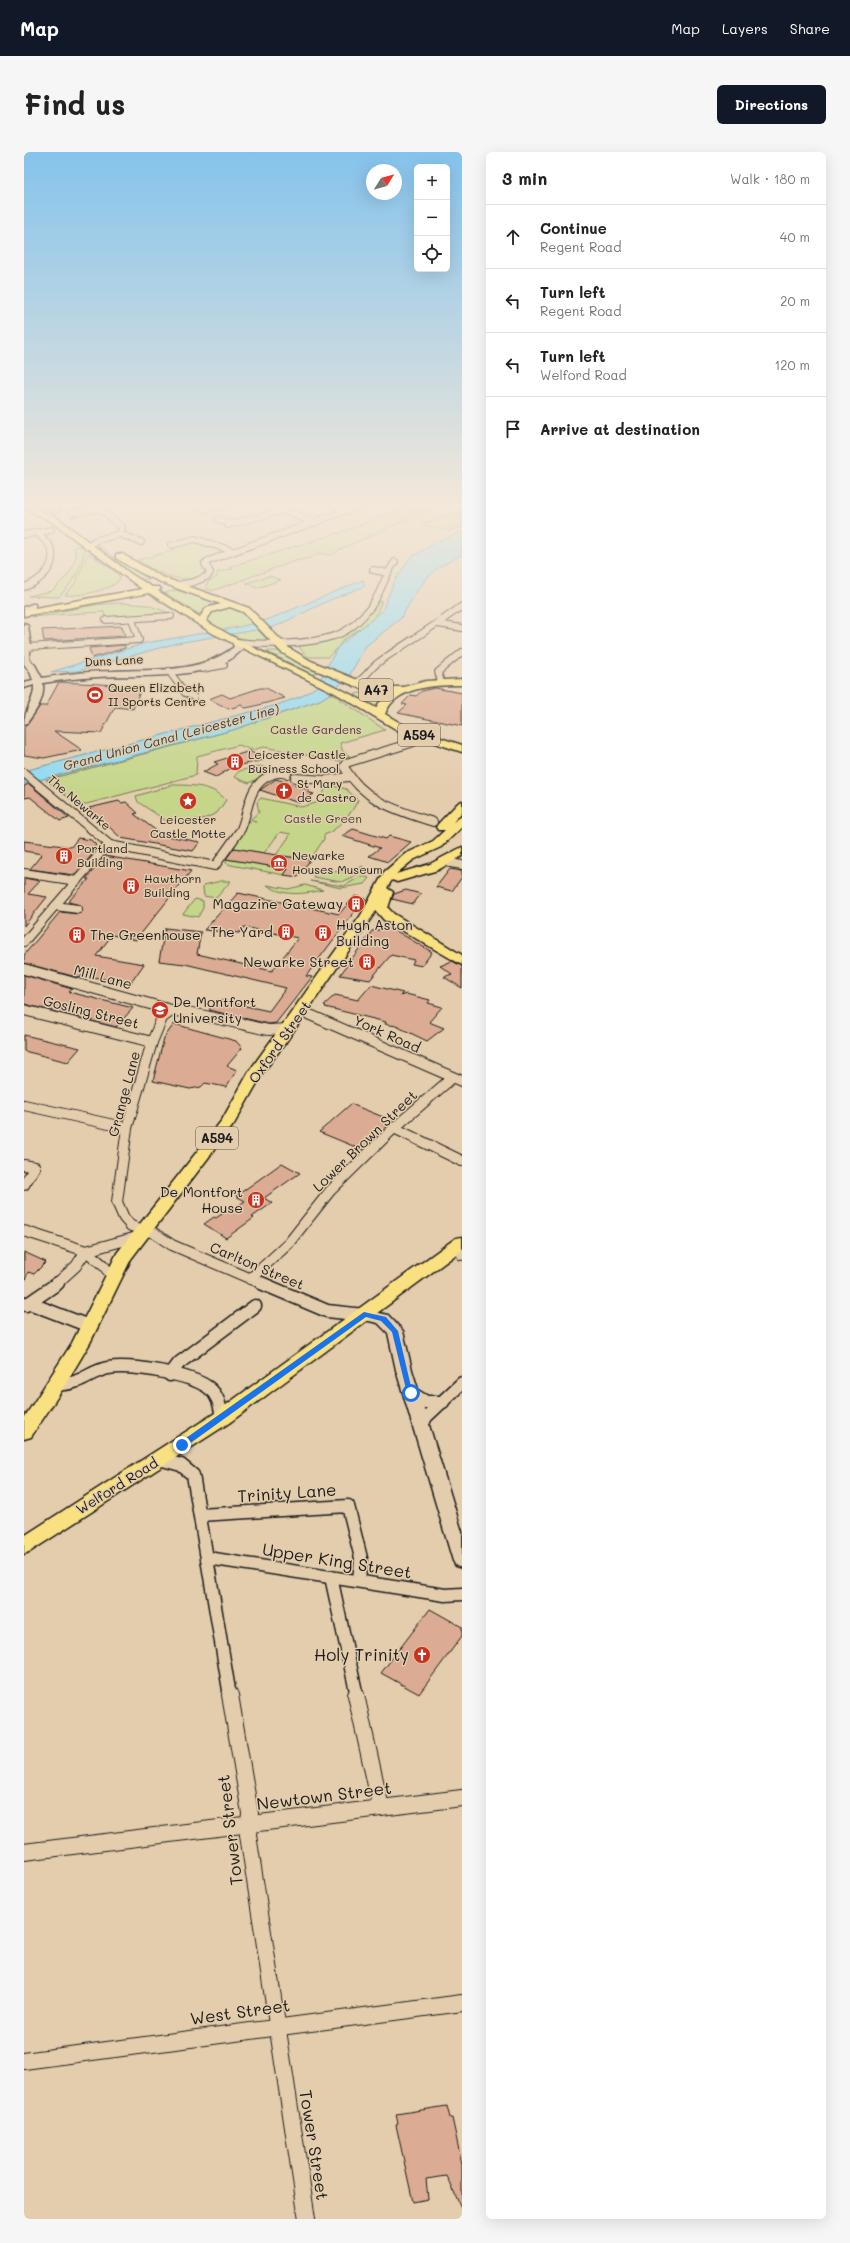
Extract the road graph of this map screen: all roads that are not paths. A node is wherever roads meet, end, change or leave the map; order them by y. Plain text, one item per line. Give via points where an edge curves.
1 (83, 599) edge
2 (91, 599) edge
3 (140, 599) edge
4 (167, 599) edge
5 (219, 599) edge
6 (374, 599) edge
7 (233, 604) junction
8 (176, 605) junction
9 (462, 606) edge
10 (27, 608) edge
11 (24, 613) edge
12 (171, 616) dead end
13 (24, 617) edge
14 (132, 619) junction
15 (106, 620) dead end
16 (201, 622) junction
17 (24, 623) edge
18 (438, 624) junction
19 (24, 626) edge
20 (462, 628) edge
21 (312, 639) junction
22 (235, 641) junction
23 (278, 642) junction
24 (28, 647) junction
25 (285, 650) junction
26 (462, 652) edge
27 (224, 665) dead end
28 (192, 669) junction
29 (169, 671) junction
30 (38, 682) junction
31 (352, 682) junction
32 (441, 682) junction
33 (462, 682) edge
34 (24, 685) edge
35 (406, 690) junction
36 (186, 693) junction
37 (177, 696) dead end
38 (194, 697) dead end
39 (379, 715) junction
40 (24, 721) edge
41 (424, 737) junction
42 (462, 749) edge
43 (24, 773) edge
44 (287, 774) dead end
45 (348, 777) junction
46 (294, 778) dead end
47 (462, 805) edge
48 (462, 820) edge
49 (433, 822) dead end
50 (462, 834) edge
51 (110, 845) junction
52 (462, 851) edge
53 (409, 857) junction
54 (445, 862) junction
55 (462, 865) edge
56 (24, 873) edge
57 (397, 878) junction
58 (77, 881) junction
59 (53, 909) junction
60 (78, 909) dead end
61 (396, 922) junction
62 (357, 929) junction
63 (24, 942) edge
64 (462, 961) edge
65 (24, 969) edge
66 (24, 1010) edge
67 (175, 1011) junction
68 (301, 1011) junction
69 (288, 1028) junction
70 (152, 1042) junction
71 (459, 1079) edge
72 (24, 1105) edge
73 (127, 1128) junction
74 (394, 1128) junction
75 (462, 1160) edge
76 (24, 1164) edge
77 (24, 1185) edge
78 (24, 1231) edge
79 (140, 1233) junction
80 (460, 1248) edge
81 (86, 1252) junction
82 (112, 1276) junction
83 (250, 1279) junction
84 (27, 1305) edge
85 (255, 1306) dead end
86 (364, 1315) junction
87 (89, 1326) junction
88 (170, 1374) junction
89 (462, 1383) edge
90 (56, 1385) junction
91 (411, 1393) junction
92 (443, 1402) junction
93 (222, 1418) junction
94 (421, 1428) junction
95 (24, 1432) edge
96 (159, 1459) junction
97 (200, 1516) junction
98 (24, 1546) edge
99 (208, 1558) junction
100 (462, 1561) edge
101 (331, 1577) junction
102 (359, 1581) junction
103 (462, 1594) edge
104 (462, 1798) edge
105 (381, 1808) junction
106 (249, 1824) junction
107 (24, 1852) edge
108 (462, 2002) edge
109 (277, 2026) junction
110 (24, 2061) edge
111 (306, 2219) edge

1 - 10 main road
2 - 11 main road
3 - 8 main road, A47
4 - 8 main road, A47
5 - 7 main road, A47
6 - 21 street via 365,615 335,636
7 - 16 main road via 209,610
7 - 23 main road, A47 via 246,610
8 - 16 main road, A47
9 - 18 street
12 - 14 street
13 - 17 street via 27,621
14 - 15 street
14 - 24 street via 138,640
16 - 22 main road, A47
18 - 20 street
18 - 31 street via 377,663 362,680
19 - 24 street
21 - 23 street
21 - 25 street
22 - 23 street via 250,644
22 - 28 street, Duns Lane via 239,648 231,655
22 - 39 main road, A47 via 312,677
23 - 25 main road, A47
24 - 30 street via 24,660 33,666
25 - 31 main road, A47
26 - 32 street via 438,672
27 - 28 street, Duns Lane
28 - 29 street, Duns Lane
29 - 30 street, Duns Lane via 64,676
29 - 36 street
30 - 34 street, Duns Lane
30 - 40 street via 38,697
31 - 35 main road, A47 via 378,691
32 - 33 main road, A594
32 - 35 main road, A594
35 - 39 main road, A594 via 386,700
36 - 37 street
36 - 38 street
39 - 41 main road, A594
41 - 42 main road, A594
41 - 45 street via 346,762 344,767
43 - 51 street, The Newarke
44 - 51 street, The Newarke via 274,774 254,786 240,830 215,866
45 - 46 street via 325,780
45 - 49 street via 359,790 372,799
47 - 53 main road, A594 via 443,826 417,846
48 - 53 main road, A594 via 437,844
50 - 57 main road
51 - 58 street
52 - 54 main road
53 - 62 main road, Oxford Street / A594 via 388,875
54 - 55 street
54 - 57 main road
56 - 58 street
57 - 61 main road via 384,896 381,909
58 - 59 street
59 - 60 street
59 - 63 street
61 - 62 main road via 377,921
61 - 64 main road
62 - 68 main road, Oxford Street / A594
65 - 67 street, Mill Lane
66 - 70 street, Gosling Street
67 - 69 street, Mill Lane via 190,1012 268,1030
67 - 70 street, Grange Lane via 162,1018
68 - 69 main road, Oxford Street / A594
68 - 71 street, York Road
69 - 79 main road, Oxford Street / A594 via 257,1070 213,1144
70 - 73 street, Grange Lane
71 - 74 street, Lower Brown Street
72 - 73 street
73 - 79 street, Grange Lane via 117,1202 127,1223
74 - 75 street
74 - 83 street, Lower Brown Street via 330,1191 288,1244
76 - 77 street via 35,1167
78 - 81 street
79 - 81 street
79 - 82 main road, A594
79 - 83 street, Carlton Street via 154,1233 172,1245
80 - 86 main road, Welford Road
81 - 82 street
81 - 84 street via 73,1268
82 - 87 main road, A594
83 - 86 street, Carlton Street via 327,1311
84 - 87 street
85 - 88 street via 179,1363
86 - 91 street via 383,1319 395,1331
86 - 93 main road, Welford Road
87 - 90 main road, A594
88 - 90 street via 110,1367 85,1375 75,1382
88 - 93 street via 193,1379 208,1386 219,1402
89 - 92 street
90 - 95 main road, A594
91 - 92 street via 426,1402
91 - 94 street
92 - 94 street via 426,1417
93 - 96 main road, Welford Road
94 - 100 street
96 - 97 street, Tower Street via 181,1465 193,1475
96 - 98 main road, Welford Road
97 - 99 street, Tower Street
97 - 102 street, Trinity Lane via 348,1506 360,1558
99 - 101 street, Upper King Street
99 - 106 street, Tower Street via 250,1813
101 - 102 street, Upper King Street
101 - 105 street
102 - 103 street, Upper King Street via 445,1595
104 - 105 street, Newtown Street
105 - 106 street, Newtown Street
106 - 107 street, Newtown Street
106 - 109 street, Tower Street via 248,1835
108 - 109 street, West Street
109 - 110 street, West Street
109 - 111 street, Tower Street

